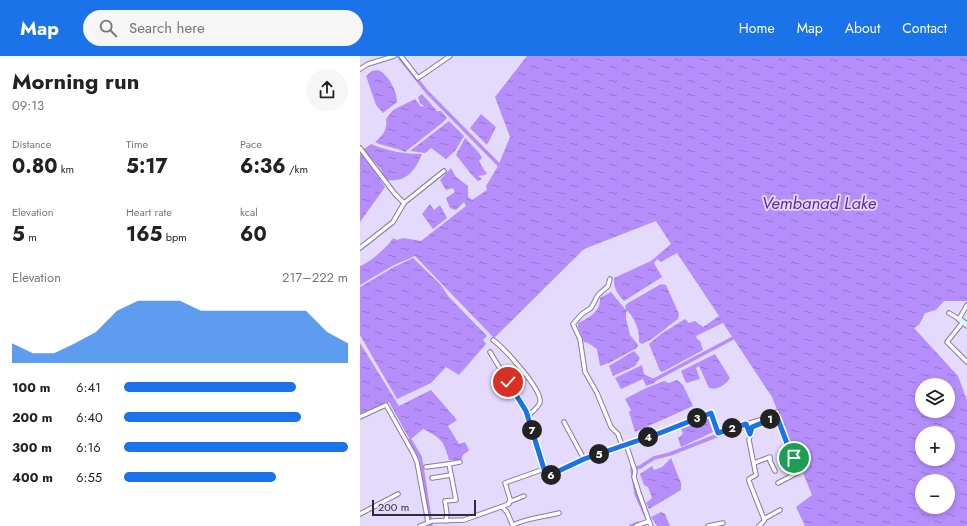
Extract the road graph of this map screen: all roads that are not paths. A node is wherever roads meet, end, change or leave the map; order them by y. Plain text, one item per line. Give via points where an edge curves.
1 (394, 56) edge
2 (401, 56) edge
3 (450, 56) edge
4 (378, 58) edge
5 (360, 69) edge
6 (360, 148) edge
7 (444, 171) dead end
8 (404, 204) junction
9 (360, 248) edge
10 (610, 279) dead end
11 (967, 305) edge
12 (949, 313) dead end
13 (963, 322) edge
14 (493, 340) dead end
15 (490, 352) dead end
16 (967, 362) edge
17 (777, 412) dead end
18 (528, 416) junction
19 (360, 417) edge
20 (564, 422) dead end
21 (747, 424) junction
22 (750, 434) junction
23 (624, 445) junction
24 (584, 459) junction
25 (460, 462) dead end
26 (754, 463) junction
27 (448, 464) junction
28 (426, 467) dead end
29 (544, 469) junction
30 (775, 471) dead end
31 (451, 475) junction
32 (432, 478) dead end
33 (778, 483) dead end
34 (398, 494) dead end
35 (524, 496) dead end
36 (509, 502) junction
37 (502, 507) junction
38 (780, 510) dead end
39 (559, 513) dead end
40 (360, 514) edge
41 (446, 520) junction
42 (764, 520) junction
43 (649, 521) junction
44 (430, 522) junction
45 (722, 523) dead end
46 (420, 526) edge
47 (433, 526) edge
48 (513, 526) edge
49 (636, 526) edge
50 (651, 526) edge
51 (708, 526) edge
52 (759, 526) edge
53 (766, 526) edge

1 - 4 street
2 - 3 street via 418,78
4 - 5 street
6 - 8 street
7 - 8 street
8 - 9 street via 393,222
10 - 23 street via 608,286 598,295 591,308 573,324 580,339 585,372 611,427
11 - 13 street
12 - 13 street
13 - 16 street via 947,342
14 - 18 street via 530,378 540,398 539,406
15 - 18 street
17 - 21 street
18 - 29 street
19 - 44 street via 386,405 417,462
20 - 24 street
21 - 22 street
21 - 23 street via 718,433 711,413
22 - 26 street
22 - 33 street via 752,427 776,416 801,472
23 - 24 street
23 - 43 street via 634,468 634,477
24 - 29 street via 548,476
25 - 27 street
26 - 30 street via 770,457
26 - 42 street via 756,474 749,477
27 - 28 street
27 - 31 street
29 - 36 street via 505,483
31 - 32 street
31 - 41 street via 456,500 445,501
34 - 40 street
35 - 36 street
36 - 37 street
37 - 41 street via 464,520
37 - 48 street
38 - 42 street
39 - 48 street
41 - 44 street
42 - 52 street
42 - 53 street
43 - 49 street
43 - 50 street
44 - 46 street
44 - 47 street
45 - 51 street

